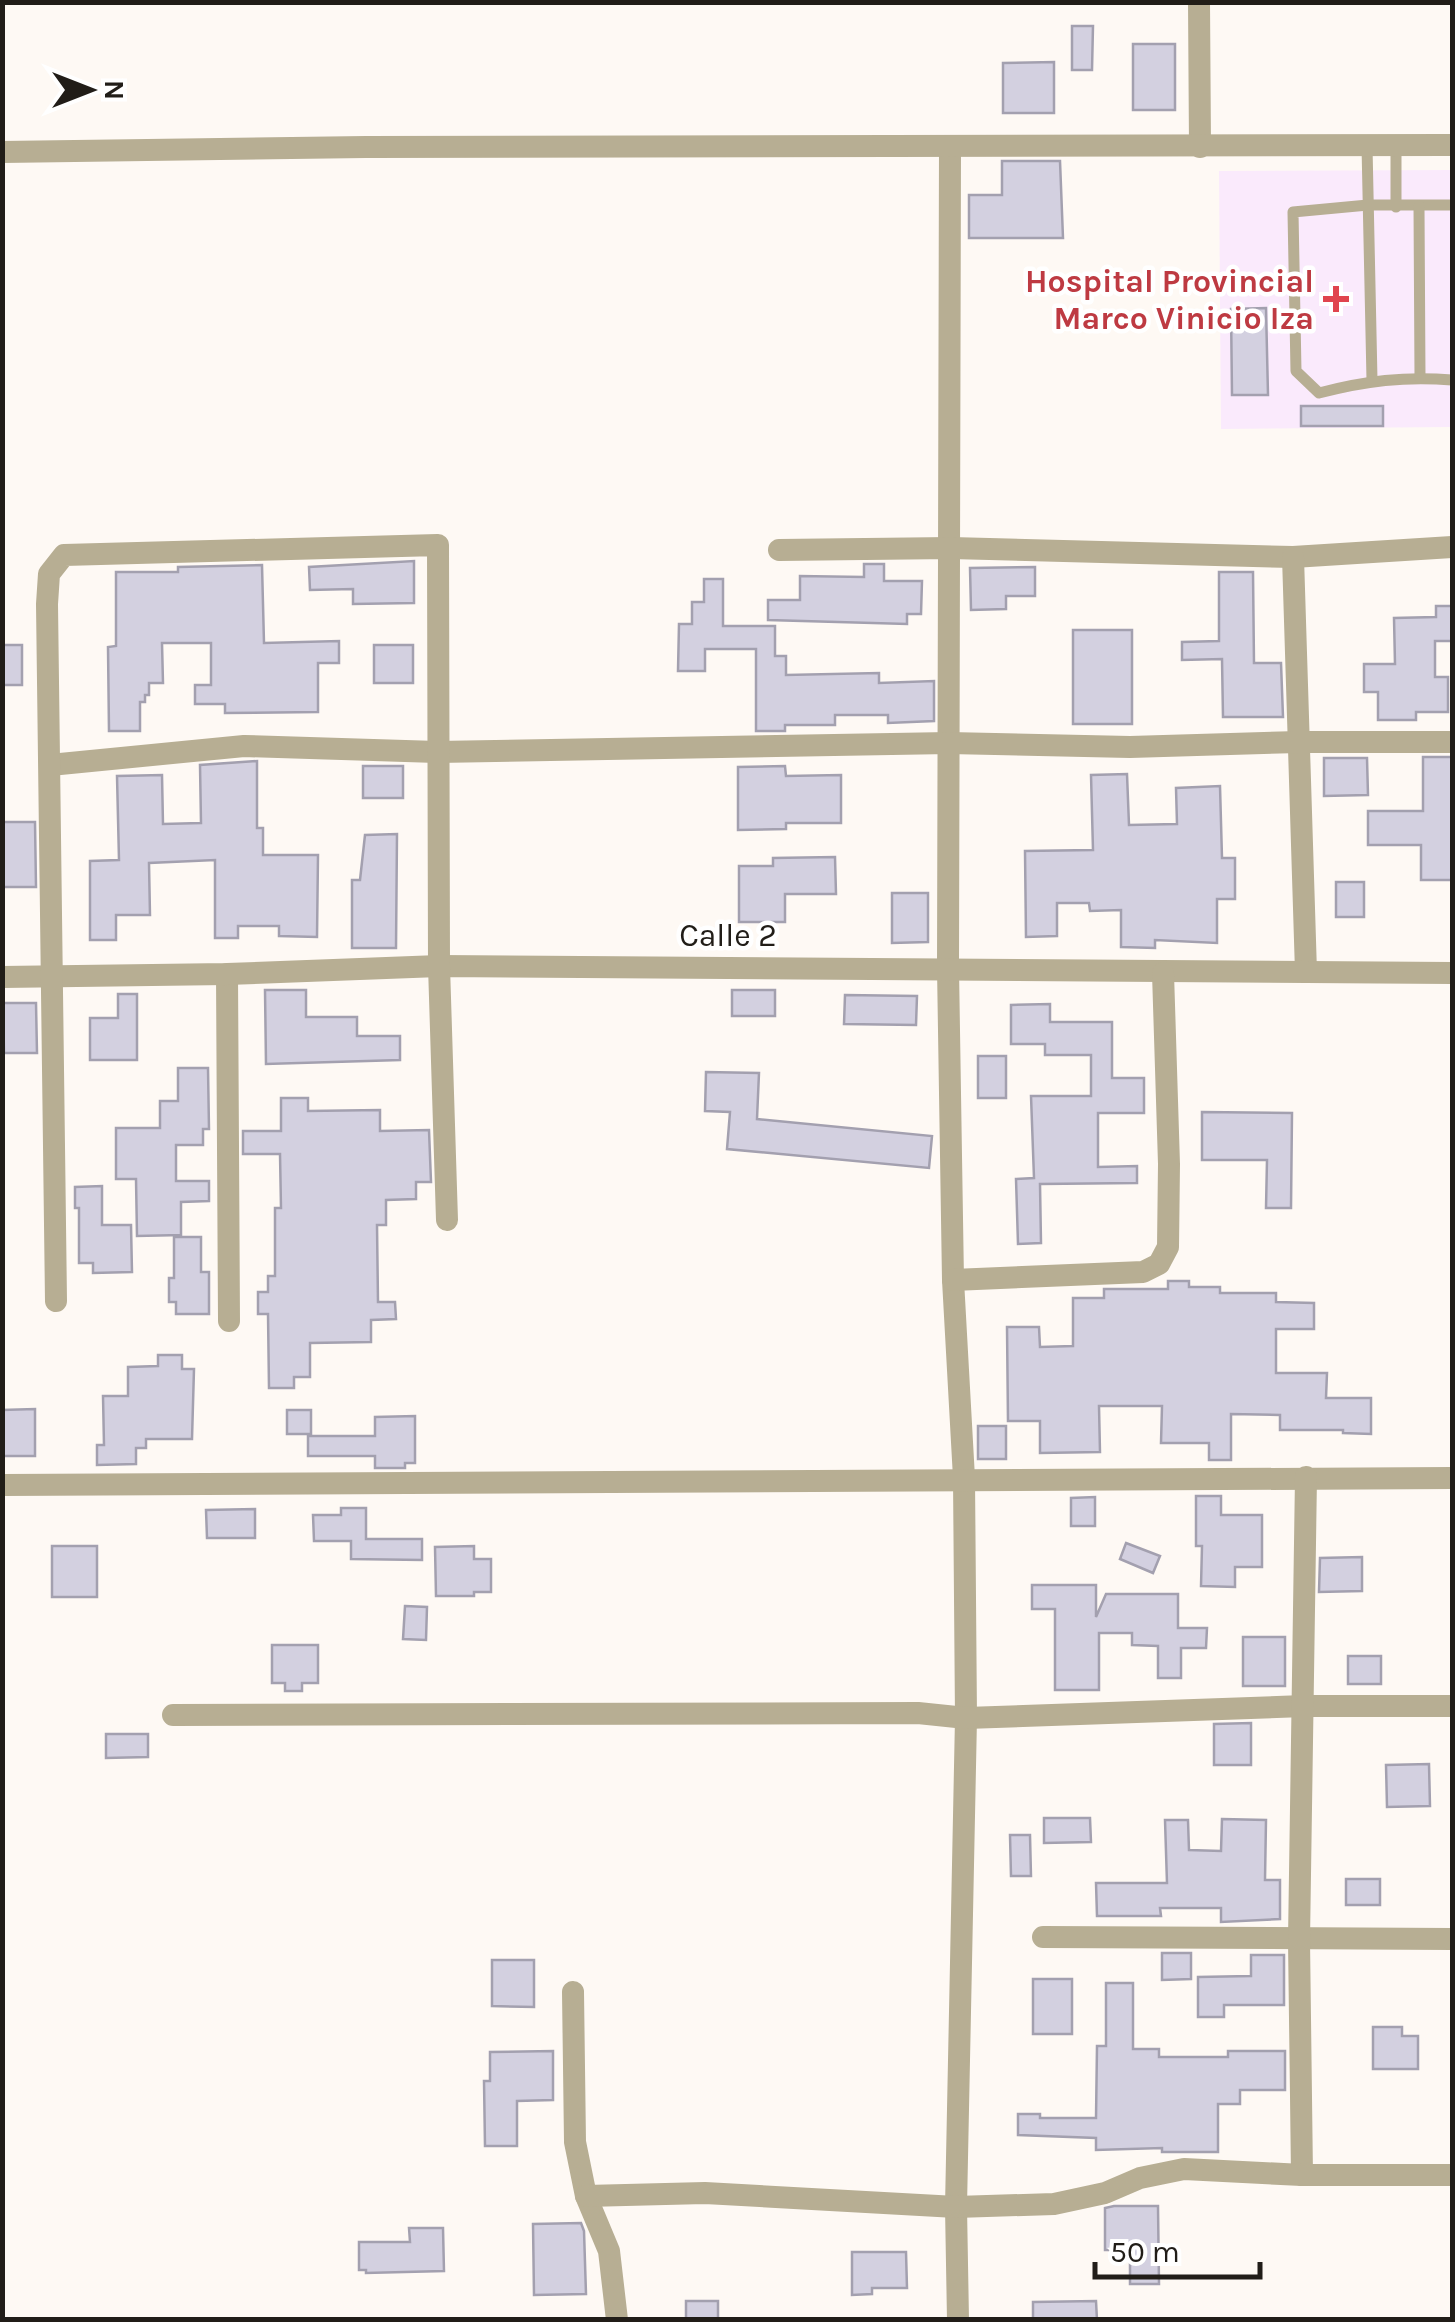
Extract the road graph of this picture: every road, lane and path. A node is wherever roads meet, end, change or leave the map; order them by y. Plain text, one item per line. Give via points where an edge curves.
1 (1199, 2) edge
2 (1396, 145) junction
3 (1452, 145) edge
4 (950, 146) junction
5 (1367, 146) junction
6 (1200, 147) junction
7 (2, 152) edge
8 (1368, 205) junction
9 (1452, 205) edge
10 (1419, 206) junction
11 (1396, 207) junction
12 (1420, 377) junction
13 (1372, 380) junction
14 (1452, 380) edge
15 (1452, 547) edge
16 (950, 548) junction
17 (779, 550) dead end
18 (1293, 557) junction
19 (1299, 742) junction
20 (1452, 742) edge
21 (949, 743) junction
22 (437, 752) junction
23 (50, 765) junction
24 (439, 966) junction
25 (948, 968) junction
26 (1306, 972) junction
27 (1164, 973) junction
28 (1452, 973) edge
29 (227, 974) junction
30 (51, 976) junction
31 (2, 977) edge
32 (447, 1220) dead end
33 (954, 1280) junction
34 (56, 1300) dead end
35 (229, 1322) dead end
36 (1306, 1477) junction
37 (964, 1478) junction
38 (1452, 1478) edge
39 (2, 1485) edge
40 (1304, 1706) junction
41 (1452, 1706) edge
42 (173, 1716) dead end
43 (966, 1718) junction
44 (1043, 1938) dead end
45 (1299, 1940) junction
46 (1452, 1940) edge
47 (572, 1992) dead end
48 (1302, 2175) junction
49 (1452, 2176) edge
50 (586, 2196) junction
51 (956, 2207) junction
52 (617, 2320) edge
53 (958, 2320) edge

1 - 6 street
2 - 3 street
2 - 5 street
2 - 11 lane
4 - 6 street
4 - 7 street
4 - 16 street
5 - 6 street
5 - 8 lane
8 - 11 lane
8 - 13 lane
8 - 13 lane via 1293,212 1296,371 1319,393
9 - 10 lane
10 - 11 lane
10 - 12 lane
12 - 13 lane
12 - 14 lane
15 - 18 street
16 - 17 street
16 - 18 street
16 - 21 street
18 - 19 street
19 - 20 street
19 - 21 street via 1130,748
19 - 26 street
21 - 22 street
21 - 25 street
22 - 23 street via 244,746
22 - 23 street via 438,545 64,555 49,574 46,604
22 - 24 street
23 - 30 street
24 - 25 street, Calle 2
24 - 29 street, Calle 2
24 - 32 street
25 - 27 street, Calle 2
25 - 33 street
26 - 27 street, Calle 2
26 - 28 street, Calle 2
27 - 33 street via 1168,1246 1159,1264 1143,1272
29 - 30 street, Calle 2
29 - 35 street
30 - 31 street, Calle 2
30 - 34 street
33 - 37 street
36 - 37 street
36 - 38 street
36 - 40 street
37 - 39 street
37 - 43 street
40 - 41 street
40 - 43 street
40 - 45 street
42 - 43 street
43 - 51 street
44 - 45 street
45 - 46 street
45 - 48 street
47 - 50 street via 575,2142
48 - 49 street
48 - 51 street via 1184,2168 1054,2204
50 - 51 street via 704,2193
50 - 52 street via 609,2251
51 - 53 street

